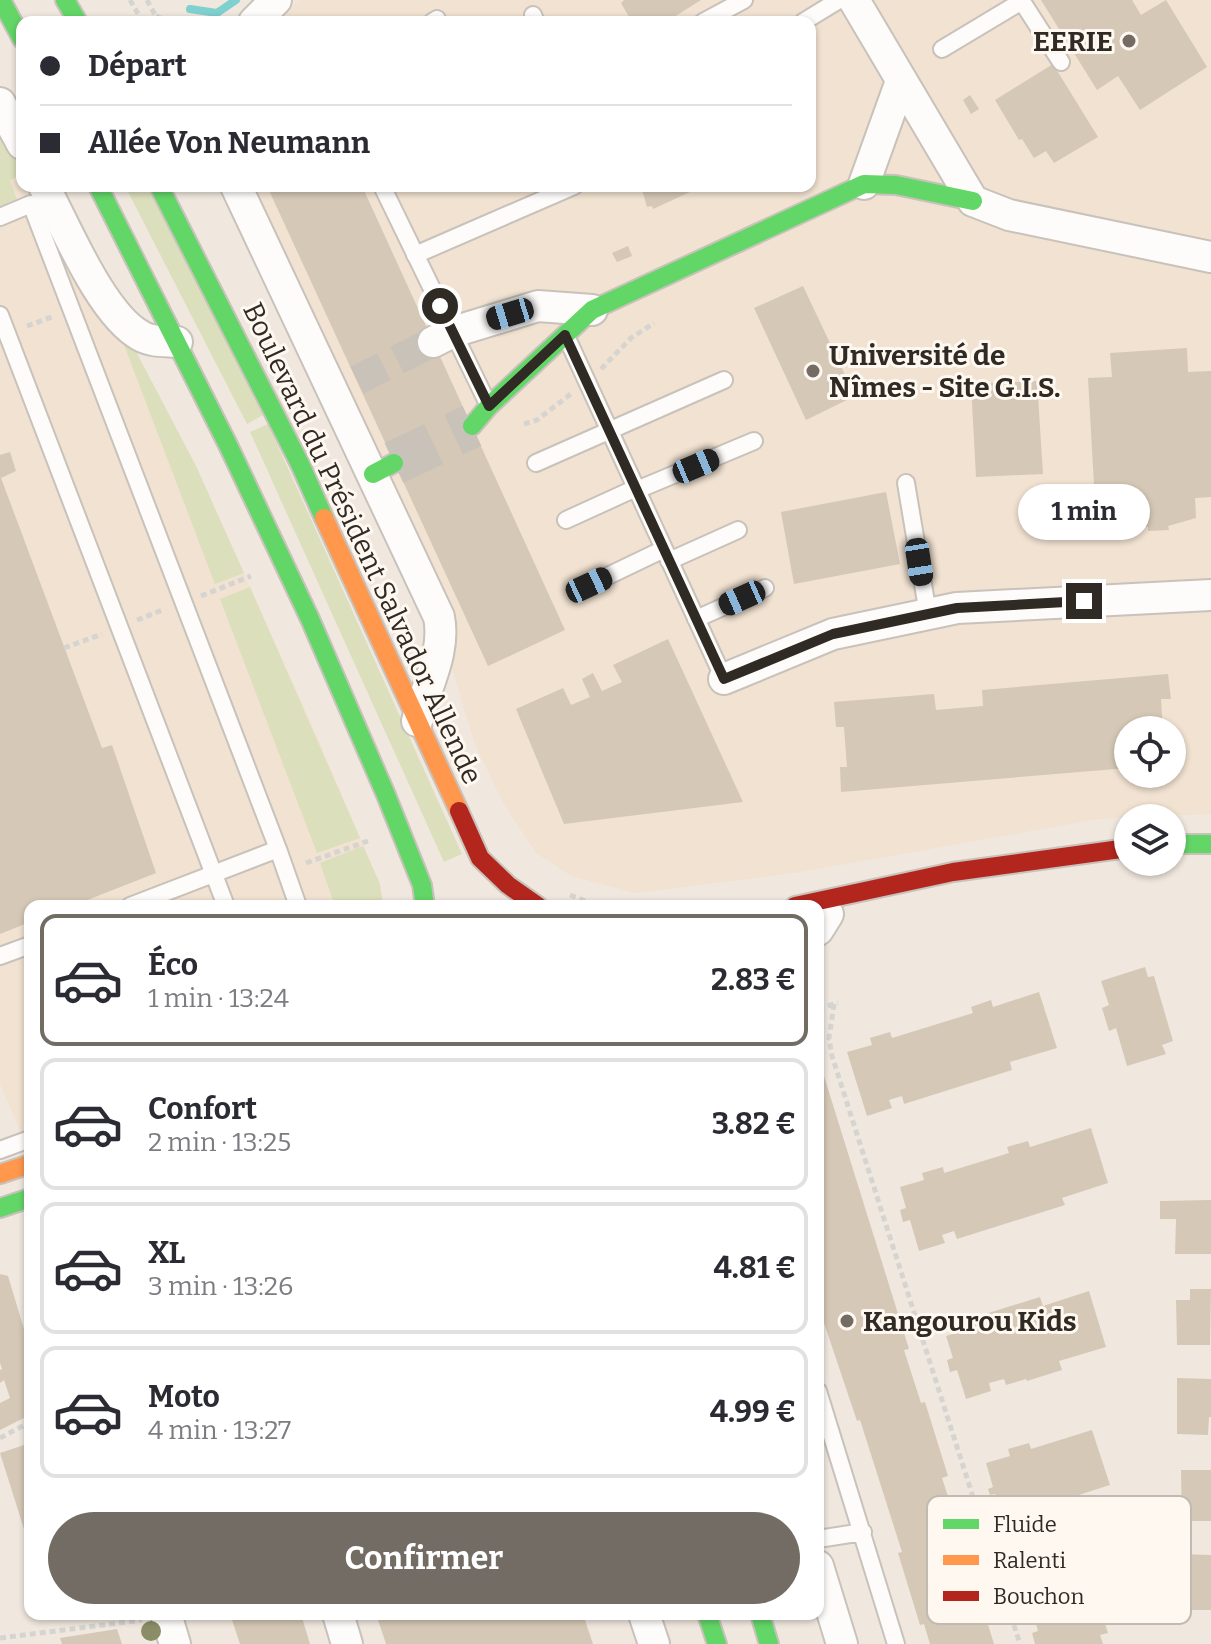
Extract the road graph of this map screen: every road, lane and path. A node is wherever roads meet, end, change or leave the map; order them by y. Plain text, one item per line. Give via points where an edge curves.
1 (1, 0) edge
2 (147, 0) edge
3 (276, 0) edge
4 (744, 0) edge
5 (839, 0) edge
6 (854, 0) edge
7 (1021, 0) edge
8 (155, 15) edge
9 (260, 16) edge
10 (714, 16) edge
11 (813, 16) edge
12 (16, 28) edge
13 (942, 49) dead end
14 (1061, 62) dead end
15 (901, 81) junction
16 (1, 107) edge
17 (16, 133) edge
18 (864, 184) junction
19 (47, 192) edge
20 (101, 192) edge
21 (162, 192) edge
22 (239, 192) edge
23 (391, 192) edge
24 (560, 192) edge
25 (970, 211) junction
26 (0, 217) edge
27 (415, 255) junction
28 (1211, 257) edge
29 (592, 310) junction
30 (0, 315) edge
31 (663, 317) dead end
32 (565, 335) junction
33 (443, 337) junction
34 (177, 342) junction
35 (586, 380) junction
36 (724, 380) dead end
37 (489, 406) junction
38 (472, 426) tunnel mouth
39 (516, 427) dead end
40 (609, 430) junction
41 (754, 441) dead end
42 (536, 463) dead end
43 (906, 483) dead end
44 (636, 489) junction
45 (566, 520) dead end
46 (738, 530) dead end
47 (667, 555) junction
48 (589, 585) dead end
49 (765, 588) dead end
50 (1211, 595) edge
51 (928, 614) junction
52 (696, 619) junction
53 (724, 679) joint
54 (417, 721) junction
55 (1186, 844) edge
56 (1211, 844) edge
57 (278, 849) junction
58 (1114, 850) edge
59 (214, 873) junction
60 (905, 883) junction
61 (145, 900) edge
62 (224, 900) edge
63 (296, 900) edge
64 (424, 900) edge
65 (529, 900) edge
66 (824, 900) edge
67 (824, 920) edge
68 (24, 947) edge
69 (0, 956) edge
70 (824, 1007) edge
71 (829, 1038) junction
72 (824, 1040) edge
73 (24, 1153) edge
74 (15, 1174) edge
75 (0, 1208) edge
76 (824, 1410) edge
77 (24, 1425) edge
78 (0, 1438) edge
79 (973, 1496) edge
80 (863, 1532) junction
81 (824, 1538) edge
82 (824, 1586) edge
83 (340, 1620) edge
84 (646, 1620) edge
85 (709, 1620) edge
86 (762, 1620) edge
87 (1014, 1624) edge
88 (169, 1625) edge
89 (0, 1638) edge
90 (347, 1644) edge
91 (654, 1644) edge
92 (717, 1644) edge
93 (769, 1644) edge
94 (842, 1644) edge
95 (896, 1644) edge
96 (1020, 1644) edge

1 - 12 main road
2 - 8 path
3 - 9 street
4 - 10 lane
5 - 11 lane
6 - 15 street
7 - 13 lane
7 - 14 lane
15 - 18 street
15 - 25 street
16 - 17 street
18 - 25 main road via 896,185
18 - 29 main road
19 - 34 street via 113,311 143,338
20 - 34 main road
21 - 54 main road, Boulevard du Président Salvador Allende via 300,464
22 - 54 street via 384,468 439,617 442,635
23 - 27 lane
24 - 27 lane
25 - 28 street
26 - 57 lane via 31,204
27 - 33 lane
29 - 32 main road
29 - 33 street via 538,306
30 - 59 lane
31 - 35 path via 631,338
32 - 35 lane
32 - 37 main road
33 - 37 lane
34 - 64 main road via 320,639 373,760
35 - 39 path via 537,420
35 - 40 lane
36 - 40 lane
37 - 38 main road
40 - 42 lane
40 - 44 lane
41 - 44 lane
43 - 51 lane
44 - 45 lane
44 - 47 lane
46 - 47 lane
47 - 48 lane
47 - 52 lane
49 - 52 lane
50 - 51 street via 957,608
51 - 53 street via 833,634
52 - 53 lane
54 - 65 main road, Boulevard du Président Salvador Allende via 480,858
55 - 56 main road
57 - 59 lane
57 - 63 lane
58 - 60 main road
59 - 61 lane
59 - 62 lane
60 - 66 main road
60 - 67 main road
68 - 69 lane
70 - 71 path via 836,1004
71 - 72 path
71 - 79 path
73 - 74 lane
74 - 75 main road
76 - 80 lane
77 - 78 path
80 - 81 lane
80 - 95 lane
82 - 94 street
83 - 90 street
84 - 91 street
85 - 92 main road
86 - 93 main road
87 - 96 path
88 - 89 path

